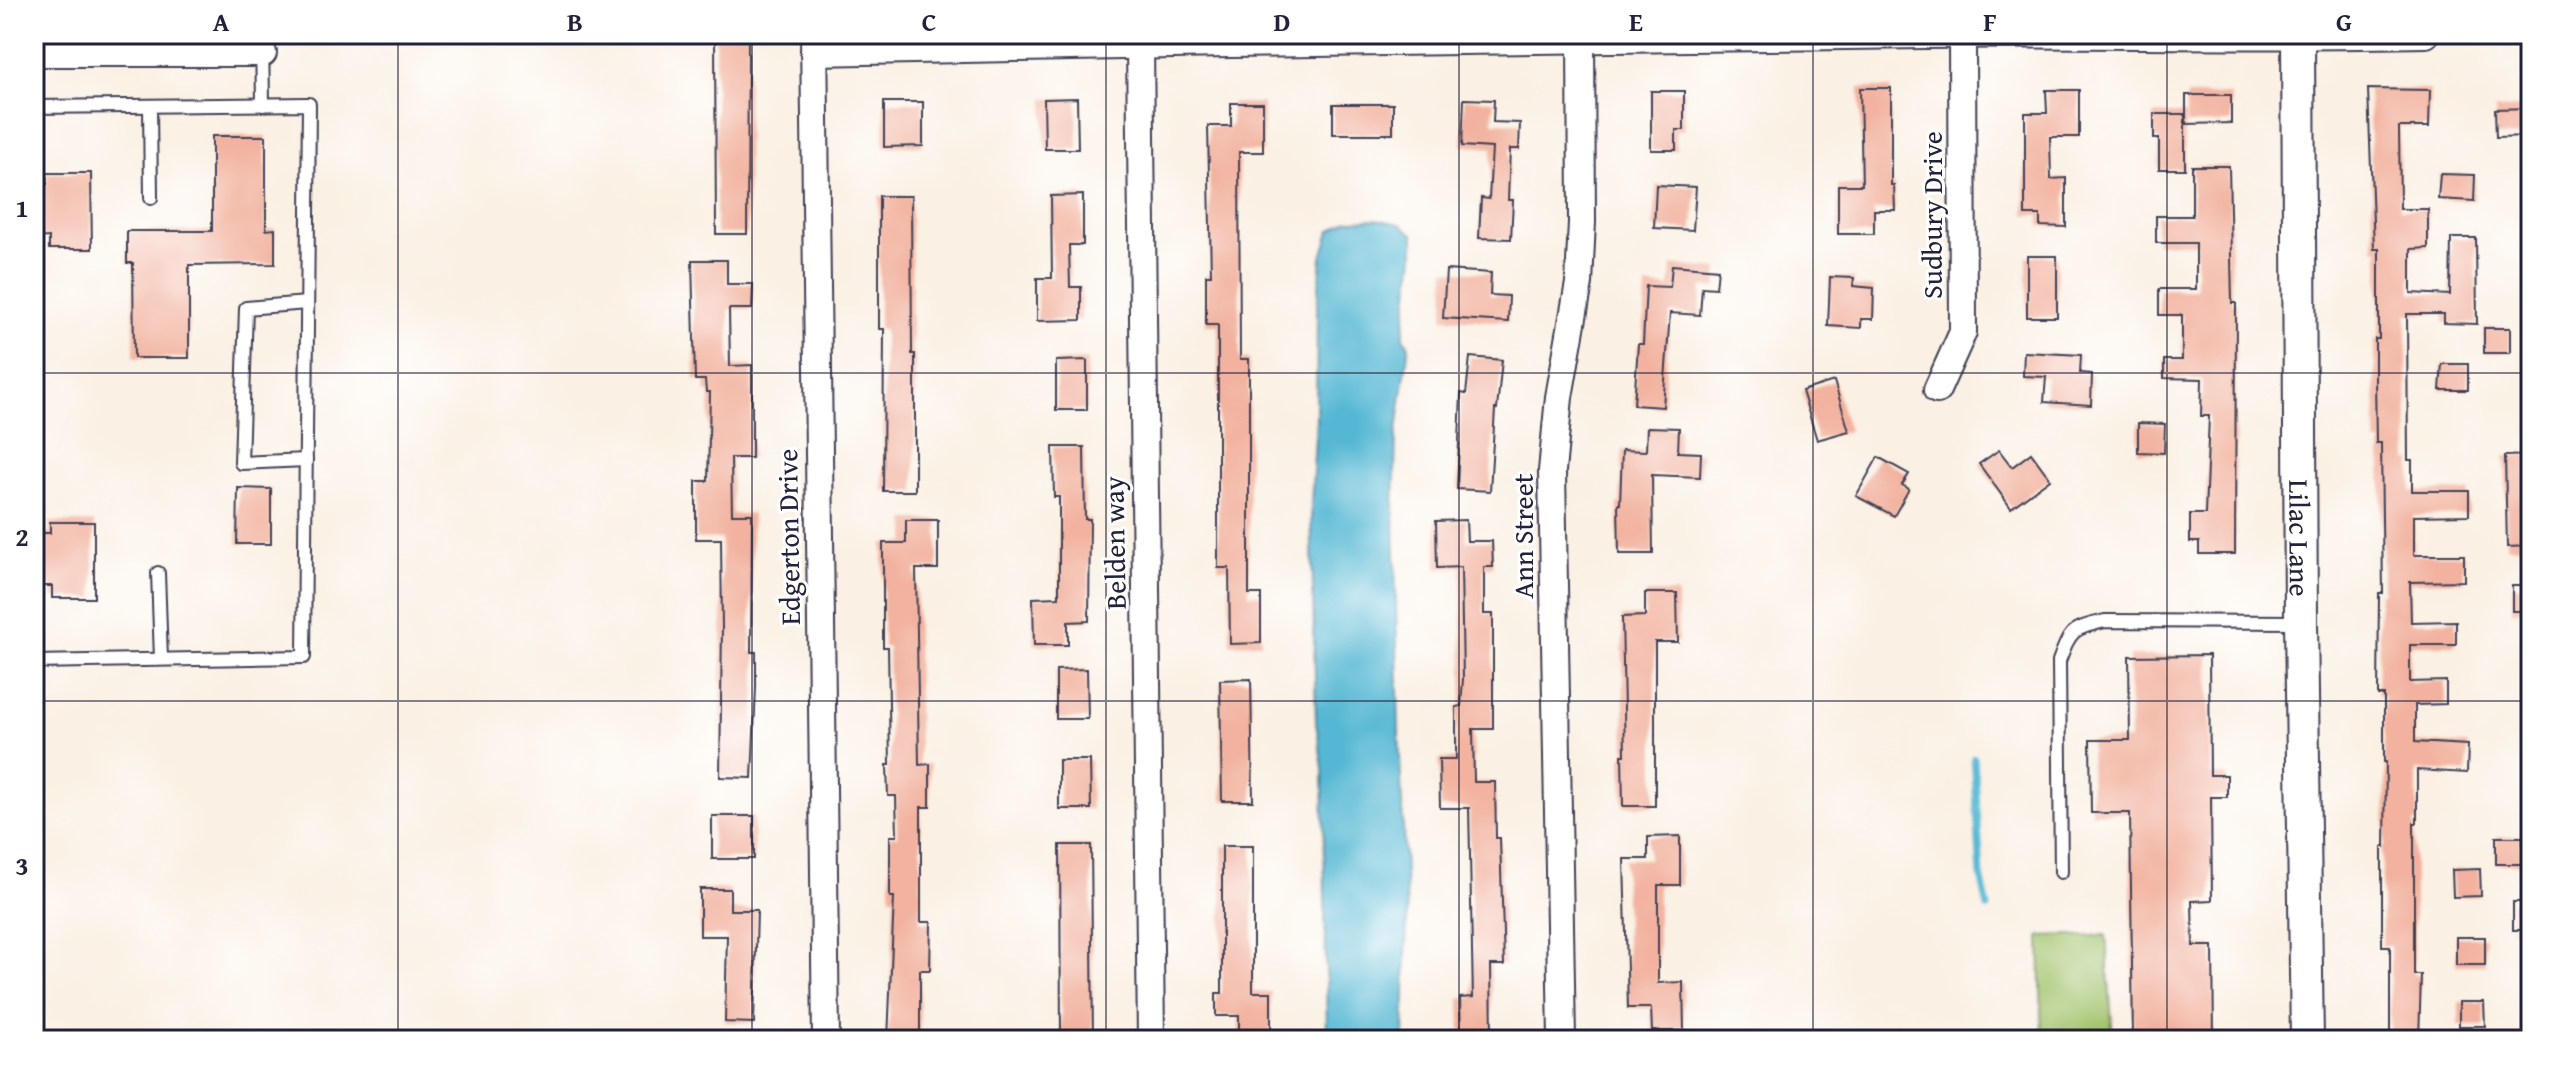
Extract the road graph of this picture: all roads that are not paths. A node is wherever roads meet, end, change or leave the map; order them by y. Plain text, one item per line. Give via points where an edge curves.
1 (1962, 34) edge
2 (2426, 34) edge
3 (1581, 36) edge
4 (2298, 36) edge
5 (814, 43) edge
6 (262, 44) edge
7 (1140, 45) junction
8 (34, 53) edge
9 (263, 105) junction
10 (150, 106) junction
11 (34, 107) edge
12 (151, 198) dead end
13 (307, 303) junction
14 (1937, 390) dead end
15 (306, 460) junction
16 (158, 573) dead end
17 (2301, 622) junction
18 (161, 659) junction
19 (34, 662) edge
20 (2061, 872) dead end
21 (826, 1040) edge
22 (1151, 1040) edge
23 (1562, 1040) edge
24 (2307, 1040) edge

1 - 3 street
1 - 4 street
1 - 14 street, Sudbury Drive via 1963,332
2 - 4 street
3 - 7 street
3 - 23 street, Ann Street via 1580,268 1552,471
4 - 17 street, Lilac Lane
5 - 7 street
5 - 21 street, Edgerton Drive
6 - 8 street
6 - 9 lane
7 - 22 street, Belden way
9 - 10 lane
9 - 13 lane via 309,104
10 - 11 lane
10 - 12 lane
13 - 15 lane
13 - 15 lane via 246,308 241,463
15 - 18 lane via 304,657
16 - 18 lane
17 - 20 lane via 2105,621 2078,627 2067,638 2059,661
17 - 24 street, Lilac Lane
18 - 19 lane

